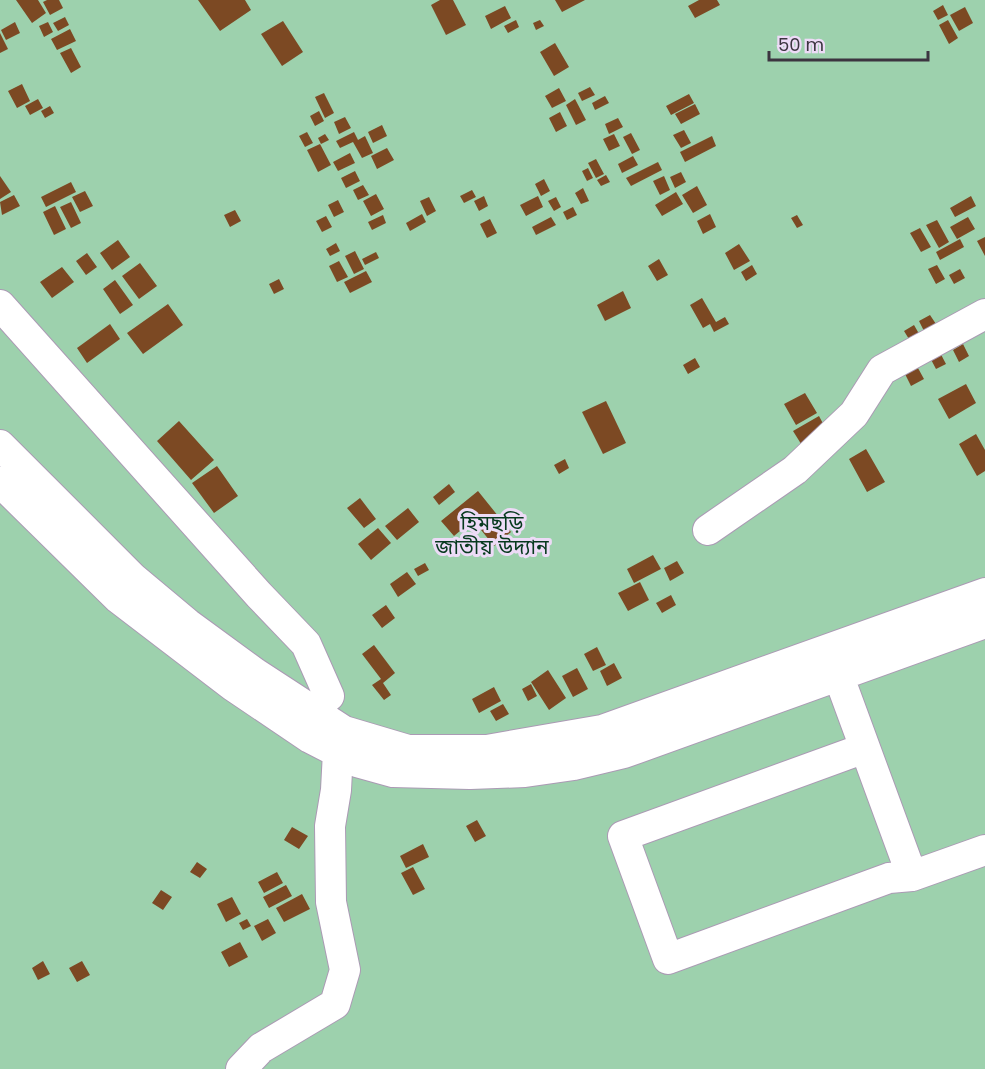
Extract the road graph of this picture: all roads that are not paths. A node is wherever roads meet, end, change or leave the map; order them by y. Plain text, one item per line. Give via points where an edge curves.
1 (0, 305) edge
2 (985, 314) edge
3 (0, 445) edge
4 (0, 482) edge
5 (708, 530) dead end
6 (985, 593) edge
7 (985, 623) edge
8 (833, 663) junction
9 (329, 696) dead end
10 (865, 748) junction
11 (338, 752) junction
12 (985, 850) edge
13 (912, 876) junction
14 (242, 1069) edge

1 - 9 street via 306,644
2 - 5 street via 882,369 854,414 795,470
3 - 8 street via 133,578 188,624 344,731 408,750 487,750 602,730
4 - 11 street via 118,598 233,686 310,738
6 - 8 street
7 - 8 street
8 - 10 street
8 - 11 street via 624,753 564,767 470,774 393,772
10 - 13 street
10 - 13 street via 623,836 668,959 889,878
11 - 14 street via 330,826 331,902 345,970 335,1004 261,1048
12 - 13 street

